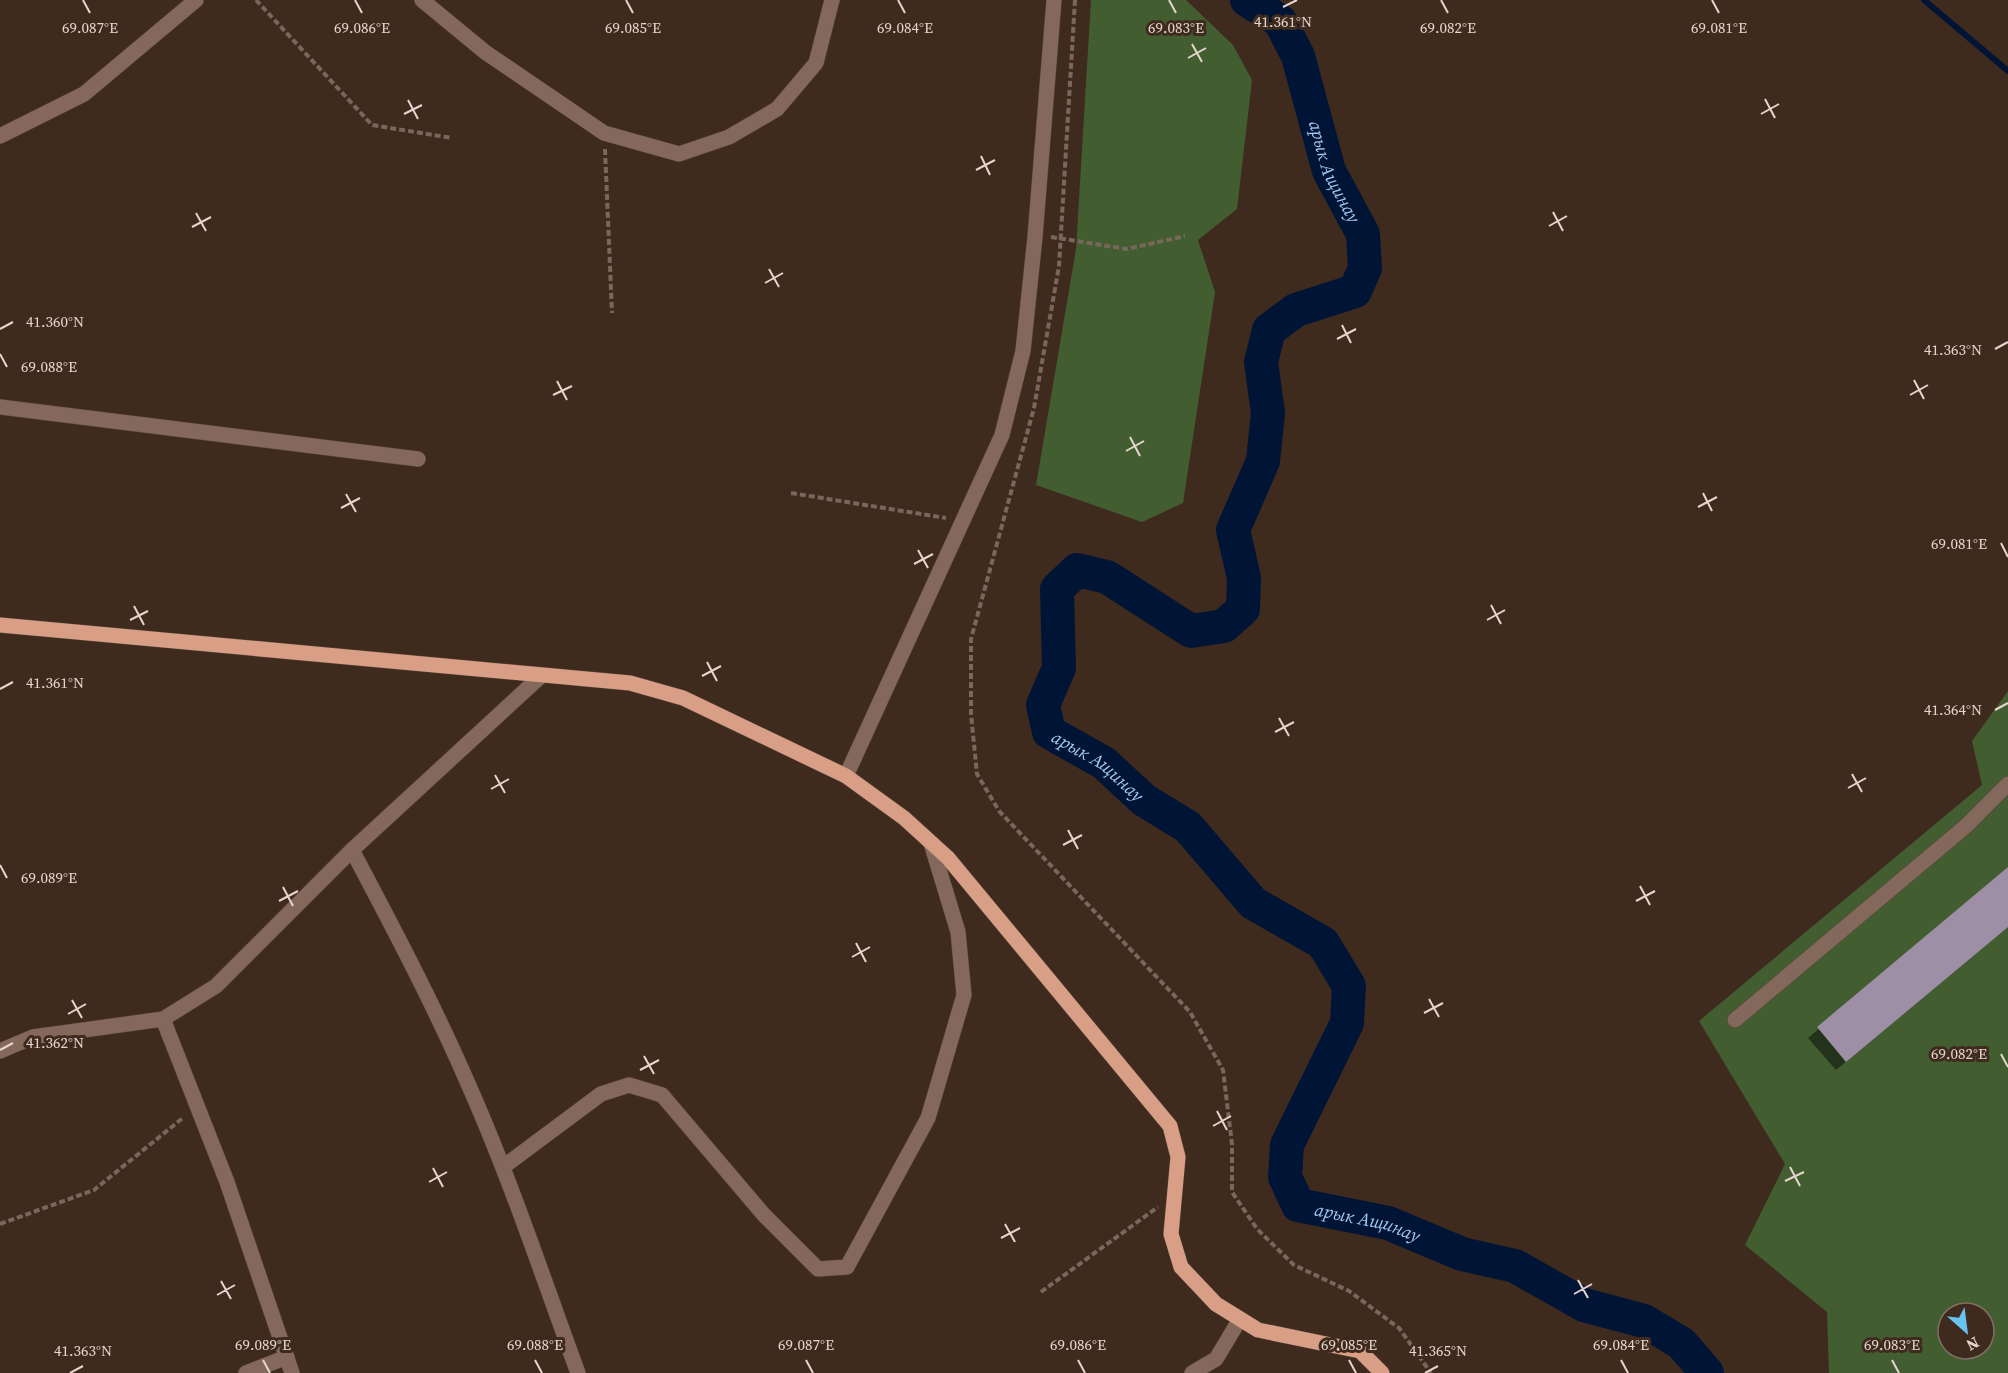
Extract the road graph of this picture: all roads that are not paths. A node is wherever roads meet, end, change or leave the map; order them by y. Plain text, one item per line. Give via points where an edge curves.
1 (196, 0) edge
2 (422, 0) edge
3 (832, 0) edge
4 (1054, 0) edge
5 (0, 136) edge
6 (0, 406) edge
7 (418, 459) dead end
8 (0, 625) edge
9 (542, 675) junction
10 (846, 776) junction
11 (2008, 784) edge
12 (932, 843) junction
13 (352, 850) junction
14 (163, 1019) junction
15 (1736, 1020) dead end
16 (0, 1051) edge
17 (503, 1167) junction
18 (1240, 1319) junction
19 (287, 1357) junction
20 (246, 1373) edge
21 (292, 1373) edge
22 (578, 1373) edge
23 (1192, 1373) edge
24 (1382, 1373) edge

1 - 5 street via 84,94
2 - 3 street via 485,52 604,133 679,154 729,137 777,109 816,63
4 - 10 street via 1023,351 1002,435
6 - 7 street
8 - 9 main road
9 - 10 main road via 630,684 683,698
9 - 13 street
10 - 12 main road
11 - 15 street via 1966,826
12 - 17 street via 958,932 964,995 928,1118 847,1267 818,1269 764,1215 662,1095 629,1085 601,1094
12 - 18 main road via 1170,1126 1178,1157 1171,1234 1181,1267 1216,1304
13 - 14 street via 216,986
13 - 17 street via 416,970
14 - 16 street via 33,1037
14 - 19 street via 227,1182
17 - 22 street
18 - 23 street via 1216,1359
18 - 24 main road via 1257,1330 1360,1351
19 - 20 street
19 - 21 street

